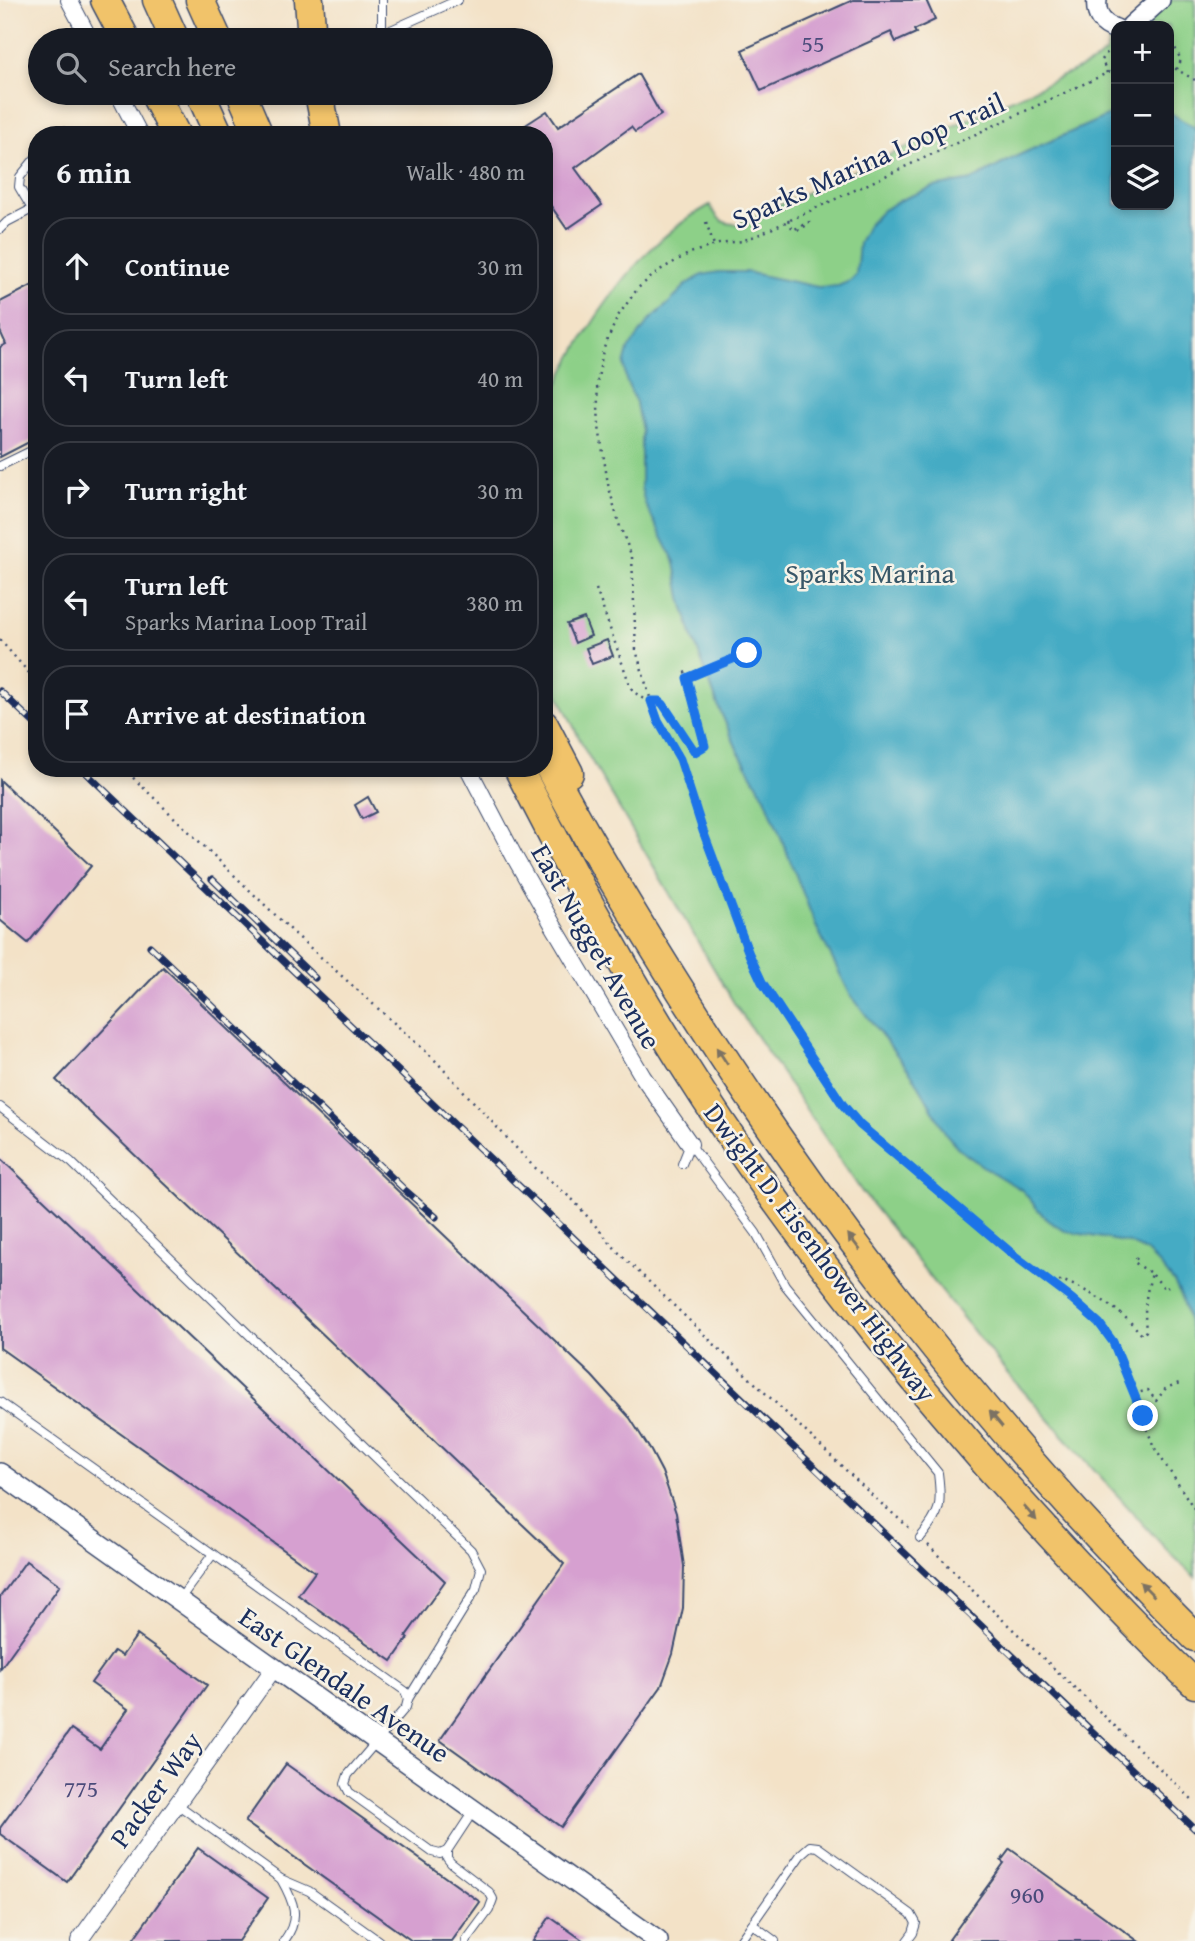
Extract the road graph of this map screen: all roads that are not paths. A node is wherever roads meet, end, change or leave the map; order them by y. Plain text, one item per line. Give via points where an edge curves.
1 (69, 0) edge
2 (105, 0) edge
3 (157, 0) edge
4 (200, 0) edge
5 (309, 0) edge
6 (382, 0) edge
7 (458, 0) edge
8 (1160, 0) edge
9 (1096, 1) edge
10 (1138, 15) edge
11 (84, 28) edge
12 (120, 28) edge
13 (170, 28) edge
14 (213, 28) edge
15 (311, 28) edge
16 (382, 28) edge
17 (395, 28) edge
18 (1111, 28) edge
19 (124, 105) edge
20 (160, 105) edge
21 (205, 105) edge
22 (246, 105) edge
23 (321, 105) edge
24 (135, 126) edge
25 (171, 126) edge
26 (215, 126) edge
27 (256, 126) edge
28 (325, 126) edge
29 (28, 167) edge
30 (28, 200) edge
31 (28, 211) edge
32 (0, 229) edge
33 (28, 452) edge
34 (0, 466) edge
35 (553, 742) edge
36 (553, 773) edge
37 (473, 777) edge
38 (508, 777) edge
39 (523, 777) edge
40 (628, 906) junction
41 (624, 968) junction
42 (0, 1107) edge
43 (690, 1144) junction
44 (682, 1164) dead end
45 (0, 1402) edge
46 (0, 1473) edge
47 (920, 1538) road end
48 (213, 1554) junction
49 (179, 1600) junction
50 (1195, 1637) edge
51 (274, 1668) junction
52 (1195, 1684) edge
53 (408, 1699) junction
54 (377, 1741) junction
55 (177, 1804) junction
56 (475, 1810) junction
57 (447, 1851) junction
58 (281, 1879) junction
59 (752, 1924) junction
60 (79, 1941) edge
61 (284, 1941) edge
62 (379, 1941) edge
63 (466, 1941) edge
64 (658, 1941) edge
65 (740, 1941) edge
66 (775, 1941) edge
67 (907, 1941) edge

1 - 11 street
2 - 12 highway
3 - 13 highway
4 - 14 highway
5 - 15 highway
6 - 16 lane
7 - 17 lane
8 - 10 street
9 - 18 street via 1100,18
19 - 24 street
20 - 25 highway
21 - 26 highway
22 - 27 highway
23 - 28 highway
29 - 30 lane via 19,187
31 - 32 lane
33 - 34 lane
35 - 40 highway via 611,851
36 - 40 highway, Dwight D. Eisenhower Highway
37 - 43 street, East Nugget Avenue via 553,925 643,1077
38 - 41 highway via 572,896
39 - 41 highway, Dwight D. Eisenhower Highway
50 -> 40 highway, Dwight D. Eisenhower Highway via 1041,1473 851,1238 776,1137
41 -> 52 highway, Dwight D. Eisenhower Highway via 754,1171 919,1387 1048,1534
42 - 53 lane via 71,1162 471,1550 481,1569 476,1589
43 - 44 lane
43 - 47 lane via 755,1233 785,1285 938,1473 941,1498 935,1521
45 - 48 lane
46 - 49 street, East Glendale Avenue
48 - 49 lane
48 - 53 lane via 405,1691
49 - 51 street, East Glendale Avenue
51 - 54 street, East Glendale Avenue
51 - 55 street, Packer Way
53 - 54 lane
54 - 56 street, East Glendale Avenue
54 - 57 lane via 348,1775 345,1784 349,1792 432,1852
55 - 58 lane
55 - 60 street, Packer Way
56 - 57 lane
56 - 64 street, East Glendale Avenue
57 - 63 lane via 451,1863 493,1899
58 - 61 lane via 295,1913 293,1928
58 - 62 lane via 309,1891
59 - 65 lane
59 - 66 lane
59 - 67 lane via 810,1846 818,1847 911,1914 916,1923

